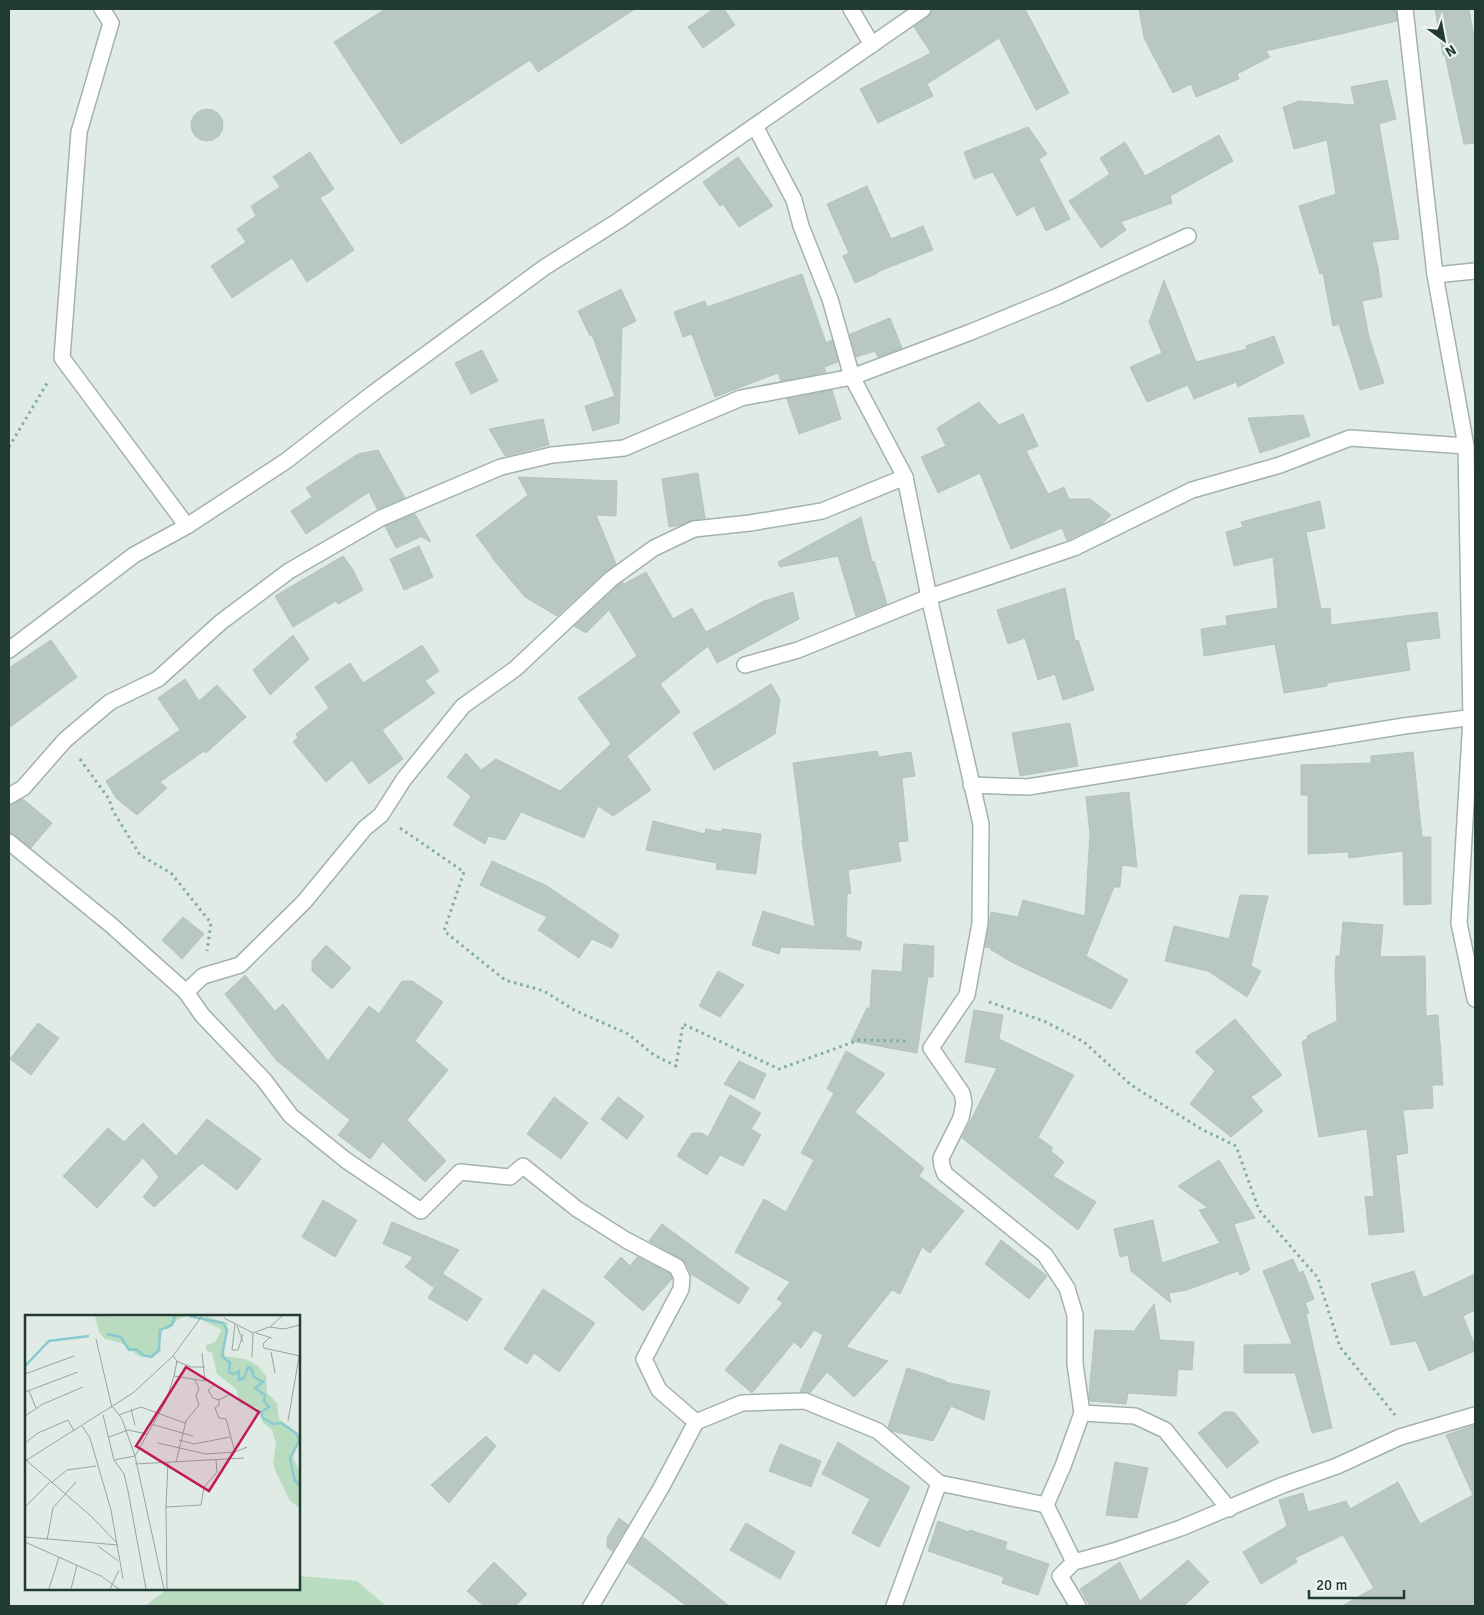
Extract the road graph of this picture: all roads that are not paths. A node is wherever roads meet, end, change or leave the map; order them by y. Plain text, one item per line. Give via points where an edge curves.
1 (102, 9) edge
2 (851, 9) edge
3 (923, 9) edge
4 (1405, 9) edge
5 (872, 45) junction
6 (755, 126) junction
7 (1188, 236) dead end
8 (1475, 271) edge
9 (1435, 275) junction
10 (852, 377) junction
11 (1466, 446) junction
12 (905, 477) junction
13 (187, 526) junction
14 (929, 597) junction
15 (9, 650) edge
16 (745, 664) dead end
17 (1473, 718) edge
18 (971, 785) junction
19 (9, 796) edge
20 (9, 842) edge
21 (186, 992) junction
22 (1475, 999) edge
23 (1082, 1413) junction
24 (1475, 1415) edge
25 (696, 1422) junction
26 (939, 1483) junction
27 (1046, 1505) junction
28 (1229, 1509) junction
29 (1074, 1562) junction
30 (591, 1606) edge
31 (894, 1606) edge
32 (1078, 1606) edge

1 - 13 street via 111,23 79,132 62,358
2 - 5 street
3 - 5 street
4 - 9 street
5 - 6 street
6 - 10 street via 794,200 830,299
6 - 13 street via 618,221 545,267 286,461
7 - 10 street via 1050,300
8 - 9 street
9 - 11 street
10 - 12 street
10 - 19 street via 741,398 624,448 552,455 501,467 381,518 289,572 221,622 158,679 110,702 65,740 23,788
11 - 14 street via 1350,438 1280,465 1192,490 1074,548
11 - 17 street
12 - 14 street
12 - 21 street via 822,511 694,529 654,548 611,579 515,669 463,706 404,779 381,815 365,828 304,902 240,966 203,976
13 - 15 street via 134,555
14 - 16 street via 798,650
14 - 18 street
17 - 18 street via 1404,726 1028,787
17 - 22 street via 1459,923
18 - 23 street via 980,824 980,923 967,995 931,1048 962,1093 964,1103 961,1118 941,1158 942,1166 945,1174 1045,1255 1067,1288 1075,1315 1075,1364
20 - 21 street via 111,925
21 - 25 street via 202,1015 264,1080 291,1116 347,1161 421,1211 460,1172 510,1177 523,1166 577,1209 677,1267 682,1278 680,1289 644,1359 659,1390
23 - 27 street
23 - 28 street via 1135,1416 1165,1430
24 - 28 street via 1411,1434
25 - 26 street via 742,1403 805,1401 878,1431
25 - 30 street
26 - 27 street
26 - 31 street
27 - 29 street
28 - 29 street via 1114,1551
29 - 32 street via 1060,1576

